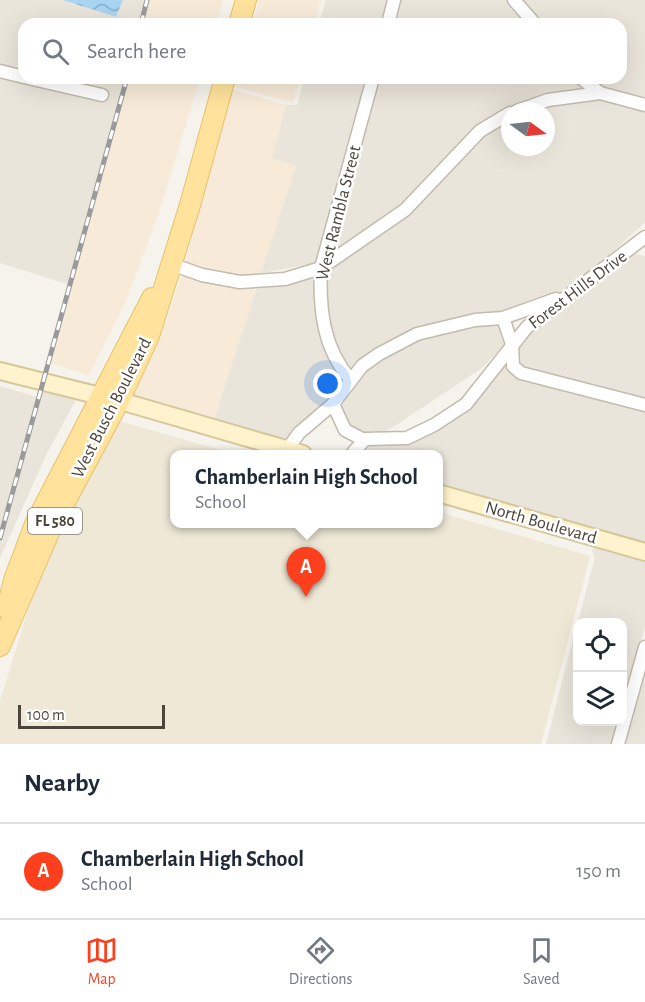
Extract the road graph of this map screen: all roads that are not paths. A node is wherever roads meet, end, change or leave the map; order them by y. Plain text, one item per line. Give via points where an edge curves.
1 (246, 0) edge
2 (394, 0) edge
3 (514, 0) edge
4 (241, 18) edge
5 (390, 18) edge
6 (530, 18) edge
7 (0, 71) edge
8 (18, 75) edge
9 (56, 84) edge
10 (223, 84) edge
11 (371, 84) edge
12 (589, 84) edge
13 (600, 93) junction
14 (102, 95) dead end
15 (542, 102) edge
16 (645, 105) edge
17 (501, 118) edge
18 (645, 237) edge
19 (639, 250) edge
20 (171, 264) junction
21 (321, 268) junction
22 (571, 294) junction
23 (503, 318) junction
24 (512, 344) junction
25 (0, 371) edge
26 (350, 379) junction
27 (110, 398) junction
28 (333, 404) junction
29 (645, 405) edge
30 (364, 440) junction
31 (288, 450) edge
32 (295, 450) edge
33 (355, 450) edge
34 (443, 494) edge
35 (645, 552) edge
36 (0, 638) edge
37 (0, 646) edge
38 (645, 647) edge
39 (618, 744) edge

1 - 4 main road
2 - 5 street
3 - 6 street
7 - 8 street
9 - 14 street
10 - 20 main road, West Busch Boulevard / FL 580
11 - 21 street, West Rambla Street
12 - 13 street
13 - 15 street
13 - 16 street
17 - 21 street via 480,131 405,210
18 - 19 street, Forest Hills Drive
19 - 22 street, Forest Hills Drive
20 - 21 street via 201,275 240,282 285,279
20 - 27 main road, West Busch Boulevard / FL 580
21 - 26 street, West Rambla Street via 324,327 332,354
22 - 23 street
22 - 24 street, Forest Hills Drive via 527,327
23 - 24 street, Forest Hills Drive
23 - 26 street, Forest Hills Drive via 475,320 417,334 379,354
24 - 29 street via 513,366 521,373
24 - 30 street, Forest Hills Drive via 466,404 435,425 407,438
25 - 27 street
26 - 28 street, Forest Hills Drive
27 - 31 street
27 - 36 main road, West Busch Boulevard / FL 580 via 35,524 14,580
27 - 37 main road, West Busch Boulevard / FL 580
28 - 30 street via 345,430
28 - 32 street, Forest Hills Drive via 299,434
30 - 33 street
34 - 35 street, North Boulevard
38 - 39 street

